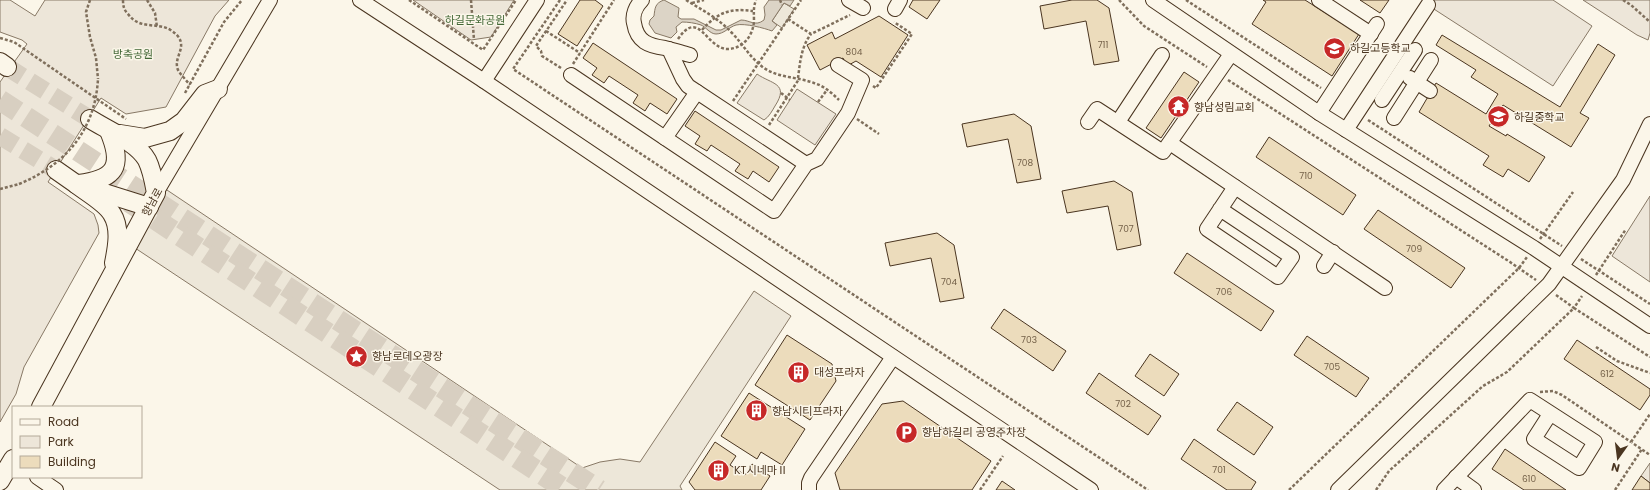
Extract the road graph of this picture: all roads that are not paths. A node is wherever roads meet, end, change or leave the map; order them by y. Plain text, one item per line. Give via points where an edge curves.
1 (270, 0) edge
2 (360, 0) edge
3 (537, 0) edge
4 (642, 0) edge
5 (849, 0) edge
6 (1153, 0) edge
7 (1319, 0) edge
8 (1428, 5) dead end
9 (863, 8) road end
10 (671, 50) junction
11 (1415, 50) dead end
12 (1231, 54) junction
13 (690, 55) dead end
14 (1162, 55) dead end
15 (1432, 60) dead end
16 (838, 65) dead end
17 (1395, 68) junction
18 (570, 71) road end
19 (484, 81) junction
20 (1417, 82) junction
21 (218, 88) junction
22 (1430, 91) dead end
23 (697, 92) junction
24 (1382, 100) dead end
25 (1319, 113) junction
26 (1394, 118) dead end
27 (90, 119) tunnel mouth
28 (1088, 122) dead end
29 (1118, 122) junction
30 (1650, 124) edge
31 (1346, 130) junction
32 (110, 131) junction
33 (665, 138) junction
34 (1170, 143) junction
35 (806, 164) junction
36 (56, 170) tunnel mouth
37 (76, 184) junction
38 (1235, 187) junction
39 (153, 200) junction
40 (1220, 209) junction
41 (1333, 252) junction
42 (1324, 266) dead end
43 (1561, 268) junction
44 (112, 276) junction
45 (1385, 288) dead end
46 (1650, 326) edge
47 (893, 357) junction
48 (42, 406) edge
49 (1550, 414) dead end
50 (12, 462) edge
51 (1456, 477) junction
52 (38, 478) edge
53 (0, 482) edge
54 (56, 490) edge
55 (809, 490) edge
56 (1091, 490) edge
57 (1338, 490) edge
58 (1444, 490) edge
59 (1474, 490) edge

1 - 21 street, 향남로
2 - 19 street
3 - 19 street
4 - 10 street via 634,12 635,30 647,45
5 - 9 street
6 - 12 street
7 - 25 street via 1374,29
8 - 17 street
10 - 13 street
10 - 23 street via 682,78
11 - 17 street
12 - 25 street
12 - 34 street
14 - 29 street
15 - 20 street
16 - 35 street via 862,80 848,113 817,159
17 - 20 street
17 - 24 street
17 - 31 street
18 - 33 street
19 - 47 street
20 - 22 street
20 - 26 street
21 - 32 main road via 205,94 184,120 170,131 145,138
21 - 39 street, 향남로
23 - 33 street
23 - 35 street
25 - 31 street
27 - 32 main road
28 - 29 street via 1097,109
29 - 34 street via 1163,152
30 - 43 street via 1623,180
31 - 43 street via 1534,248
32 - 37 main road via 116,157 112,172 96,182
32 - 39 main road via 139,151 146,159 151,170
33 - 35 street via 774,211
34 - 38 street
36 - 37 main road
37 - 39 main road
37 - 44 main road via 112,214 117,228
38 - 40 street
38 - 41 street
39 - 44 main road, 향남로
40 - 40 street via 1207,229 1278,277 1292,257
41 - 42 street
41 - 45 street
43 - 46 street
43 - 57 street via 1546,288
44 - 48 main road, 향남로
47 - 55 street via 811,478
47 - 56 street
49 - 51 street via 1530,400
50 - 53 main road
51 - 58 street
51 - 59 street
52 - 54 street

